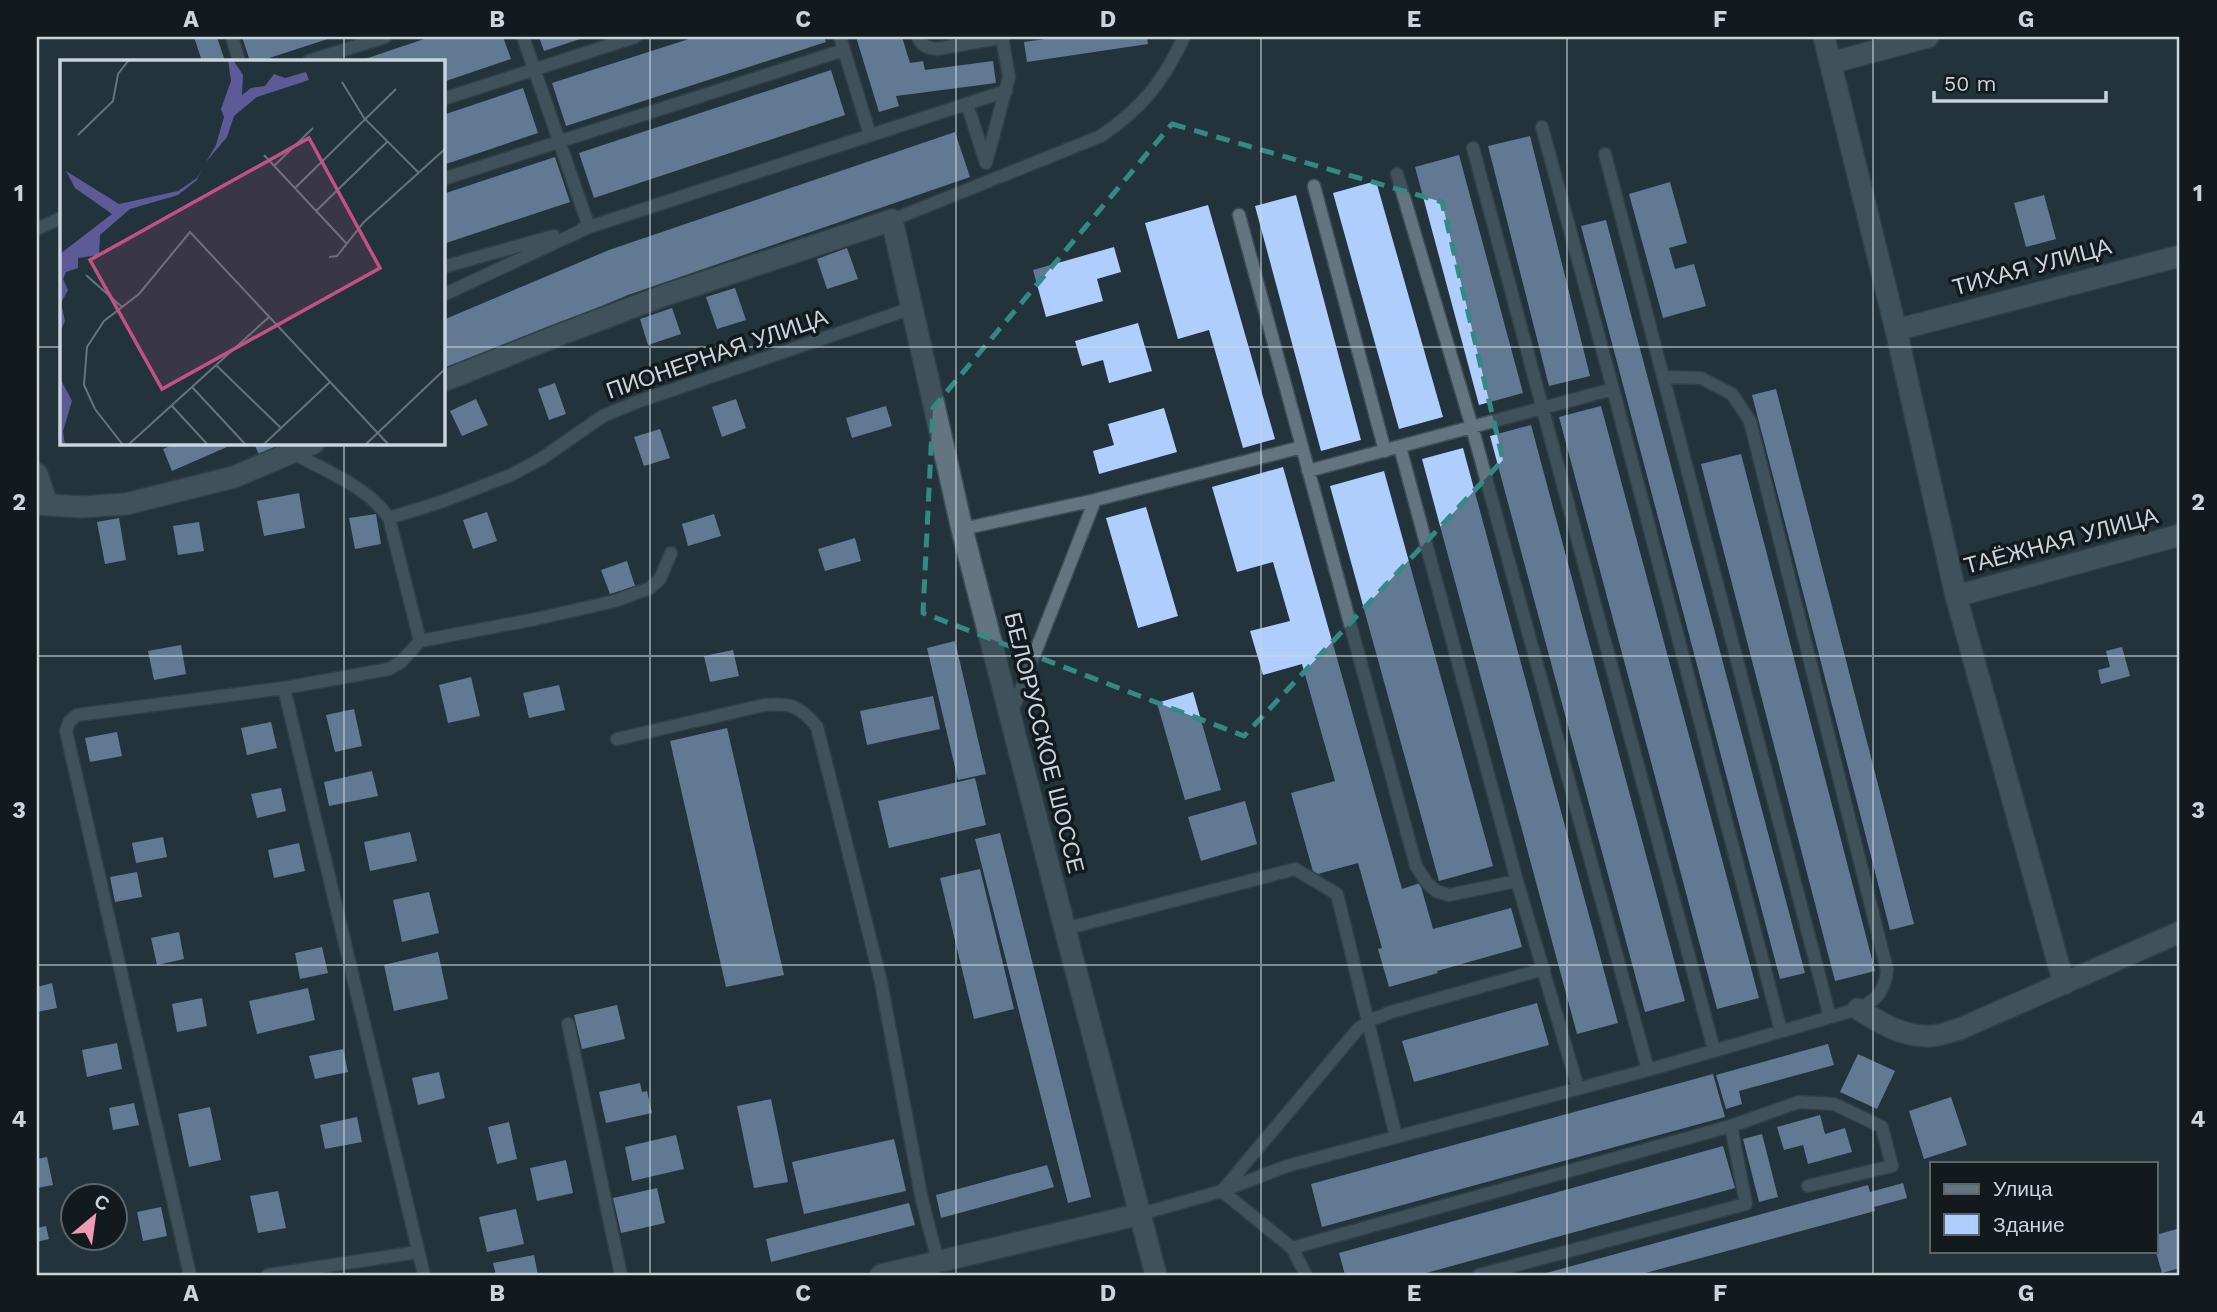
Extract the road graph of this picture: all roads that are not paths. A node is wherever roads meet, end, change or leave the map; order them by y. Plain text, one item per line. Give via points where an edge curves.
1 (232, 37) edge
2 (385, 37) edge
3 (523, 37) edge
4 (635, 37) edge
5 (918, 37) edge
6 (1003, 37) edge
7 (1184, 37) edge
8 (1824, 37) edge
9 (1928, 37) edge
10 (842, 43) edge
11 (239, 60) edge
12 (312, 60) edge
13 (1830, 63) junction
14 (534, 69) junction
15 (1006, 91) junction
16 (444, 99) edge
17 (967, 104) junction
18 (1542, 127) dead end
19 (870, 135) junction
20 (559, 140) junction
21 (1473, 148) dead end
22 (1605, 154) dead end
23 (986, 163) junction
24 (1397, 174) dead end
25 (444, 179) edge
26 (992, 180) junction
27 (1314, 186) dead end
28 (1238, 215) dead end
29 (60, 218) edge
30 (892, 220) junction
31 (589, 227) junction
32 (37, 229) edge
33 (2180, 256) edge
34 (444, 267) edge
35 (444, 295) edge
36 (912, 308) junction
37 (1896, 330) junction
38 (1663, 377) junction
39 (444, 381) edge
40 (1613, 389) junction
41 (1542, 408) junction
42 (1472, 427) junction
43 (312, 444) edge
44 (1302, 447) junction
45 (1400, 447) junction
46 (1385, 451) junction
47 (293, 453) junction
48 (1308, 471) junction
49 (37, 474) edge
50 (1096, 500) junction
51 (42, 504) edge
52 (389, 519) junction
53 (962, 529) junction
54 (2180, 535) edge
55 (671, 553) dead end
56 (1956, 596) junction
57 (420, 641) junction
58 (285, 688) junction
59 (1010, 715) junction
60 (617, 739) dead end
61 (1517, 881) junction
62 (1065, 929) junction
63 (2180, 933) edge
64 (1544, 969) junction
65 (2064, 984) junction
66 (1858, 1009) junction
67 (1830, 1017) junction
68 (1369, 1021) junction
69 (568, 1024) dead end
70 (1781, 1031) junction
71 (1714, 1051) junction
72 (1648, 1070) junction
73 (1578, 1088) junction
74 (1731, 1126) junction
75 (1396, 1137) junction
76 (1808, 1186) dead end
77 (1222, 1191) junction
78 (1140, 1214) junction
79 (1292, 1248) junction
80 (418, 1252) junction
81 (939, 1262) junction
82 (919, 1271) edge
83 (190, 1275) edge
84 (268, 1275) edge
85 (424, 1275) edge
86 (621, 1275) edge
87 (881, 1275) edge
88 (1156, 1275) edge
89 (1306, 1275) edge
90 (1479, 1275) edge

1 - 11 lane
2 - 12 lane
3 - 14 lane
4 - 14 lane
5 - 6 lane via 927,47 937,49
6 - 15 lane via 1009,77
7 - 26 lane via 1169,69 1122,122 1101,136
8 - 13 street
9 - 13 street
10 - 19 lane
10 - 20 lane
13 - 37 street
14 - 16 lane
14 - 20 lane
15 - 17 lane
15 - 23 lane
17 - 19 lane
17 - 23 lane
18 - 40 lane
19 - 31 lane
20 - 25 lane
20 - 31 lane
21 - 41 lane
22 - 38 lane
23 - 26 lane
24 - 42 lane
26 - 30 lane
27 - 46 lane
28 - 44 lane
29 - 32 lane
30 - 36 street, БЕЛОРУССКОЕ ШОССЕ
30 - 39 street via 668,294
31 - 34 lane
31 - 35 lane
33 - 37 street, ТИХАЯ УЛИЦА
36 - 52 lane, ПИОНЕРНАЯ УЛИЦА via 603,416 511,475
36 - 53 street, БЕЛОРУССКОЕ ШОССЕ
37 - 56 street
38 - 66 lane via 1701,378 1732,394 1749,421 1887,970 1881,995
38 - 67 lane
40 - 41 lane
40 - 70 lane
41 - 42 lane
41 - 71 lane
42 - 45 lane
42 - 72 lane
43 - 47 street
44 - 48 lane
44 - 50 lane
45 - 46 lane
45 - 61 lane
46 - 48 lane
47 - 51 street via 234,477 126,504
47 - 52 lane via 365,492
48 - 61 lane via 1416,866 1436,891 1449,895
49 - 51 street
50 - 53 lane
50 - 59 lane
52 - 57 lane
53 - 59 street, БЕЛОРУССКОЕ ШОССЕ
54 - 56 street, ТАЁЖНАЯ УЛИЦА
55 - 57 lane via 660,579 650,588 615,601
56 - 65 street
57 - 58 lane via 389,669
58 - 80 lane
58 - 83 lane via 77,715 66,731
59 - 62 street, БЕЛОРУССКОЕ ШОССЕ
60 - 81 lane via 779,704 794,706 817,727 881,982 922,1200
61 - 64 lane
62 - 68 lane via 1295,869 1337,894
62 - 78 street, БЕЛОРУССКОЕ ШОССЕ
63 - 65 street
64 - 68 lane
64 - 73 lane
65 - 66 street via 1962,1028 1931,1036 1890,1028
66 - 67 lane
67 - 70 lane
68 - 75 lane
68 - 77 lane
69 - 86 lane
70 - 71 lane
71 - 72 lane
72 - 73 lane
73 - 75 lane
74 - 76 lane via 1798,1102 1834,1104 1882,1127 1892,1167
74 - 79 lane
74 - 90 lane via 1746,1204
75 - 77 lane via 1287,1166
77 - 78 lane
77 - 79 lane
78 - 81 street
78 - 88 street, БЕЛОРУССКОЕ ШОССЕ
79 - 89 lane
80 - 84 lane
80 - 85 lane
81 - 82 street
82 - 87 street

